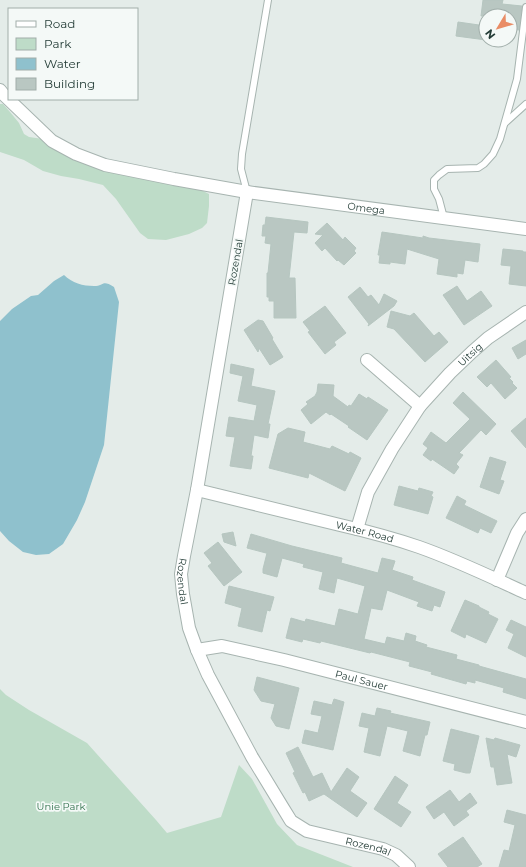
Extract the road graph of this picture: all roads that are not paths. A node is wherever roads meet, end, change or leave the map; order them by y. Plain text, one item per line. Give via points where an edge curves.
1 (268, 0) edge
2 (526, 7) edge
3 (1, 94) edge
4 (526, 104) edge
5 (505, 122) junction
6 (247, 192) junction
7 (444, 218) junction
8 (526, 229) edge
9 (526, 312) edge
10 (366, 360) dead end
11 (420, 406) junction
12 (197, 490) junction
13 (526, 519) edge
14 (357, 529) junction
15 (497, 580) junction
16 (526, 593) edge
17 (197, 650) junction
18 (526, 722) edge
19 (409, 867) edge

1 - 6 lane via 242,154 241,169
2 - 5 lane via 517,79
3 - 6 street, Omega via 52,141 76,154 105,164
4 - 5 lane
5 - 7 lane via 493,154 484,164 478,168 447,169 434,180 434,189
6 - 7 street, Omega
6 - 12 street, Rozendal
7 - 8 street, Omega
9 - 11 street, Uitsig via 472,352
10 - 11 street
11 - 14 street, Uitsig via 368,492
12 - 14 street, Water Road
12 - 17 street, Rozendal via 182,574 185,611
13 - 15 street via 517,533
14 - 15 street, Water Road via 420,547
15 - 16 street, Water Road
17 - 18 street, Paul Sauer via 222,646
17 - 19 street, Rozendal via 252,756 291,821 307,832 383,849 396,855

